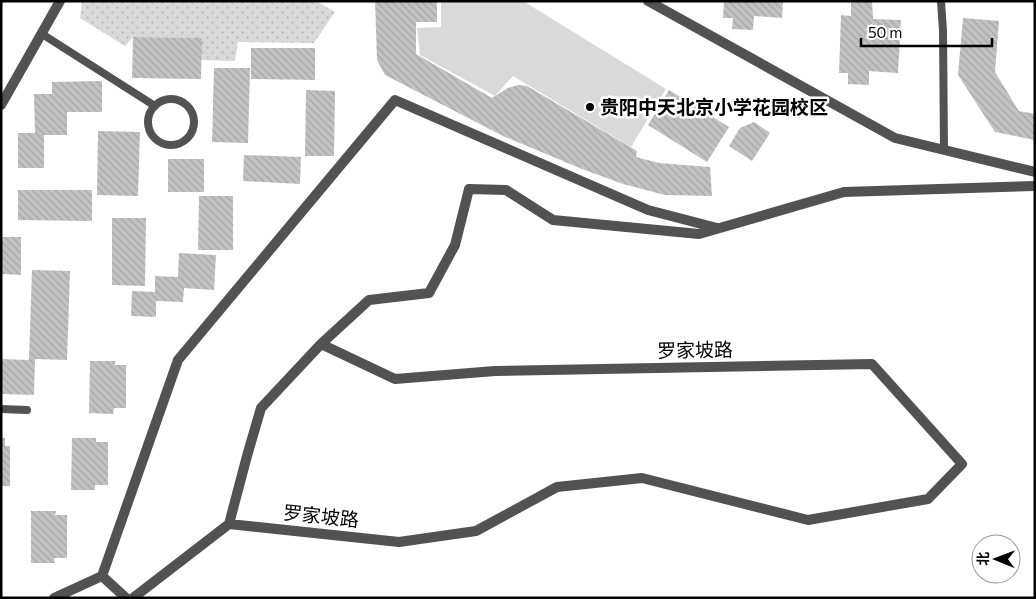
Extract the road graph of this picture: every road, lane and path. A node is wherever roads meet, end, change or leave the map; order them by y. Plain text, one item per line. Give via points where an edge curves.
1 (60, 1) edge
2 (648, 1) edge
3 (941, 1) edge
4 (42, 34) junction
5 (1, 105) edge
6 (155, 106) junction
7 (944, 150) junction
8 (1035, 172) edge
9 (1035, 186) edge
10 (718, 228) junction
11 (321, 344) junction
12 (1, 409) edge
13 (28, 410) dead end
14 (229, 524) junction
15 (102, 576) junction
16 (54, 598) edge
17 (126, 598) edge
18 (133, 598) edge

1 - 4 street
2 - 7 street via 895,138
3 - 7 lane
4 - 5 street
4 - 6 lane
6 - 6 lane via 169,100 184,103 190,109 194,124 188,138 175,145 155,139 149,119
7 - 8 street
9 - 10 street via 844,192
10 - 11 street via 699,234 554,220 506,190 469,189 455,245 429,293 369,300
10 - 15 street via 648,210 395,100 178,360
11 - 14 street via 262,408
11 - 14 street, 罗家坡路 via 395,379 495,371 872,364 962,464 928,499 808,520 642,478 557,487 476,531 399,542
12 - 13 lane
14 - 18 street
15 - 16 street
15 - 17 street

